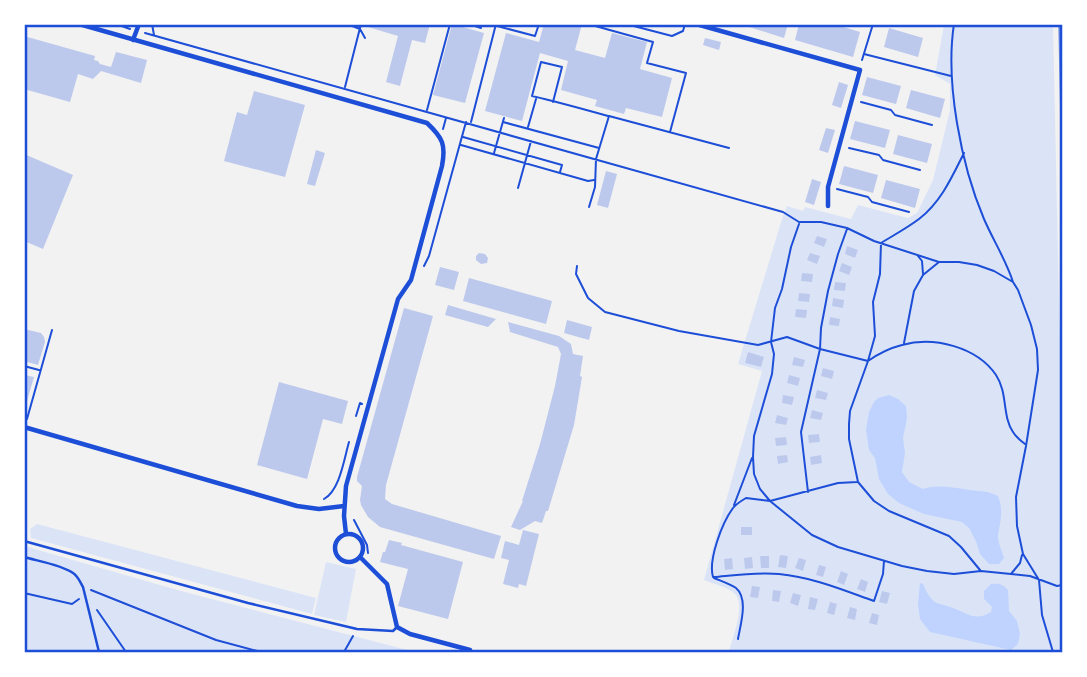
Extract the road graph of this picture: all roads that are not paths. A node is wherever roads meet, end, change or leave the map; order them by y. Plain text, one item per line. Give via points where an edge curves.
1 (79, 24) edge
2 (696, 24) edge
3 (138, 27) edge
4 (133, 40) junction
5 (828, 206) road end
6 (24, 427) edge
7 (344, 506) junction
8 (346, 534) junction
9 (24, 541) edge
10 (24, 556) edge
11 (359, 557) junction
12 (397, 627) junction
13 (470, 650) dead end
14 (99, 653) edge

1 - 4 street
2 - 5 street via 860,70 828,187
3 - 4 street
4 - 7 street via 427,123 442,139 442,166 411,280 398,299
6 - 7 street via 309,509
7 - 8 street
8 - 11 street via 359,538 363,545
8 - 11 street via 336,543 338,557 346,562
9 - 12 lane via 357,629 393,631
10 - 14 lane via 73,573 83,587
11 - 12 street via 387,584
12 - 13 street

